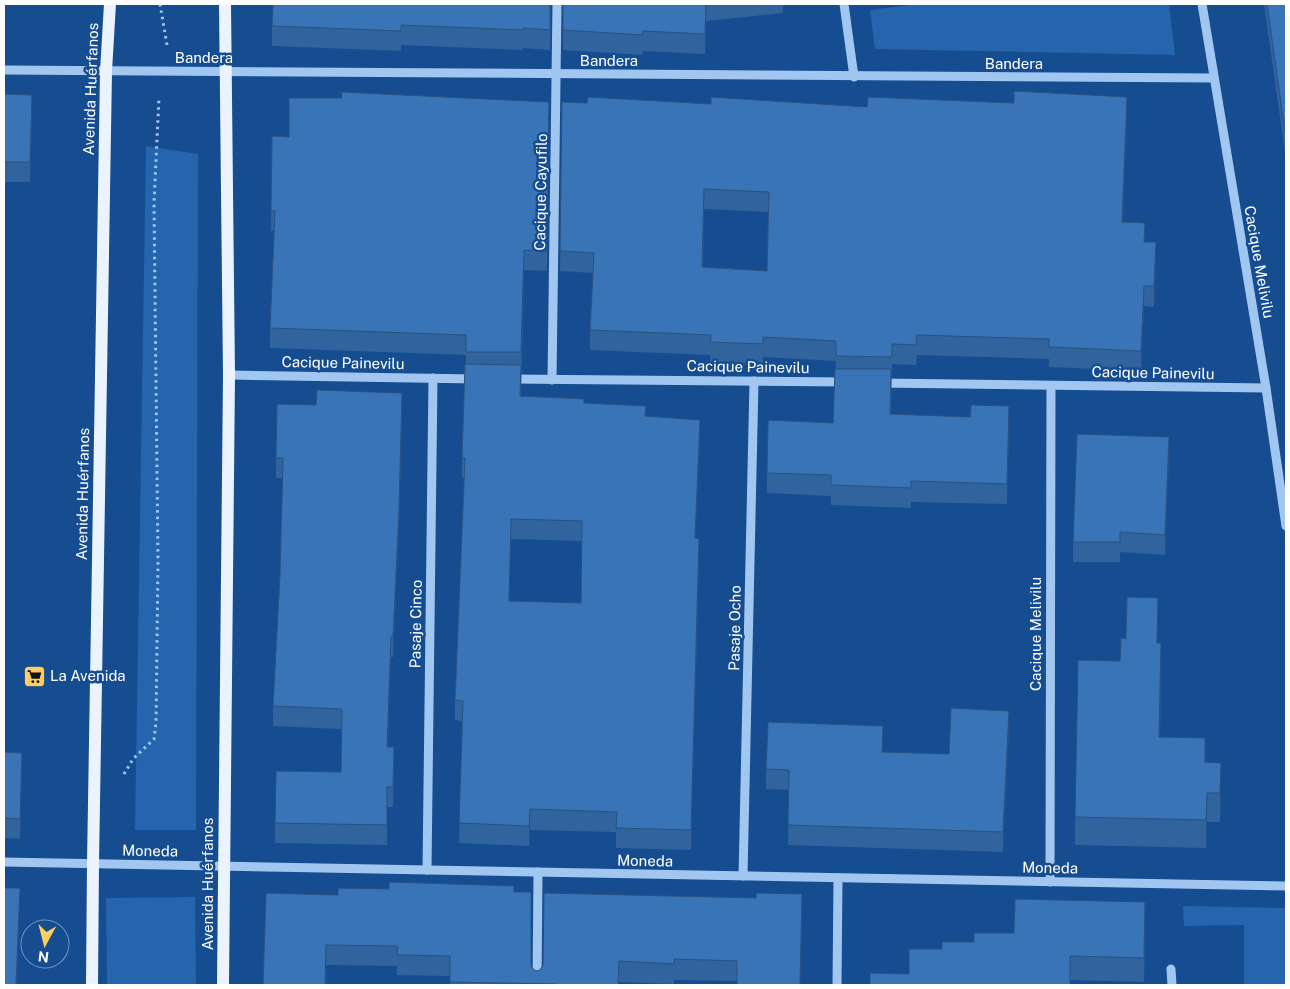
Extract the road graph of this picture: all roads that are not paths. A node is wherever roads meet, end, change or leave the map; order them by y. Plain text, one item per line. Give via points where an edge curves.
1 (110, 4) edge
2 (225, 4) edge
3 (557, 4) edge
4 (844, 4) edge
5 (1202, 4) edge
6 (4, 70) edge
7 (106, 71) junction
8 (226, 72) junction
9 (556, 74) junction
10 (854, 77) junction
11 (1214, 78) junction
12 (229, 375) junction
13 (433, 378) junction
14 (482, 379) edge
15 (502, 379) edge
16 (552, 380) junction
17 (754, 381) junction
18 (853, 382) edge
19 (873, 383) edge
20 (1050, 386) junction
21 (1266, 388) junction
22 (1286, 526) edge
23 (4, 862) edge
24 (93, 864) junction
25 (224, 867) junction
26 (428, 870) junction
27 (538, 872) junction
28 (743, 876) junction
29 (838, 878) junction
30 (1050, 882) junction
31 (1286, 886) edge
32 (1171, 969) dead end
33 (92, 985) edge
34 (224, 985) edge
35 (537, 985) edge
36 (837, 985) edge
37 (1172, 985) edge

1 - 7 main road, Avenida Huérfanos
2 - 8 main road, Avenida Huérfanos
3 - 9 street, Cacique Cayufilo
4 - 10 street
5 - 11 street, Cacique Melivilu
6 - 7 street, Bandera
7 - 8 street, Bandera
7 - 24 main road, Avenida Huérfanos
8 - 9 street, Bandera
8 - 12 main road, Avenida Huérfanos
9 - 10 street, Bandera
9 - 16 street, Cacique Cayufilo
10 - 11 street, Bandera
11 - 21 street, Cacique Melivilu
12 - 13 street, Cacique Painevilu
12 - 25 main road, Avenida Huérfanos
13 - 14 street, Cacique Painevilu
13 - 26 street, Pasaje Cinco
15 - 16 street, Cacique Painevilu
16 - 17 street, Cacique Painevilu
17 - 18 street, Cacique Painevilu
17 - 28 street, Pasaje Ocho
19 - 20 street, Cacique Painevilu
20 - 21 street, Cacique Painevilu
20 - 30 street, Cacique Melivilu
21 - 22 street, Cacique Melivilu
23 - 24 street, Moneda
24 - 25 street, Moneda
24 - 33 main road, Avenida Huérfanos
25 - 26 street, Moneda
25 - 34 main road, Avenida Huérfanos
26 - 27 street, Moneda
27 - 28 street, Moneda
27 - 35 street
28 - 29 street, Moneda
29 - 30 street, Moneda
29 - 36 street
30 - 31 street, Moneda
32 - 37 street

